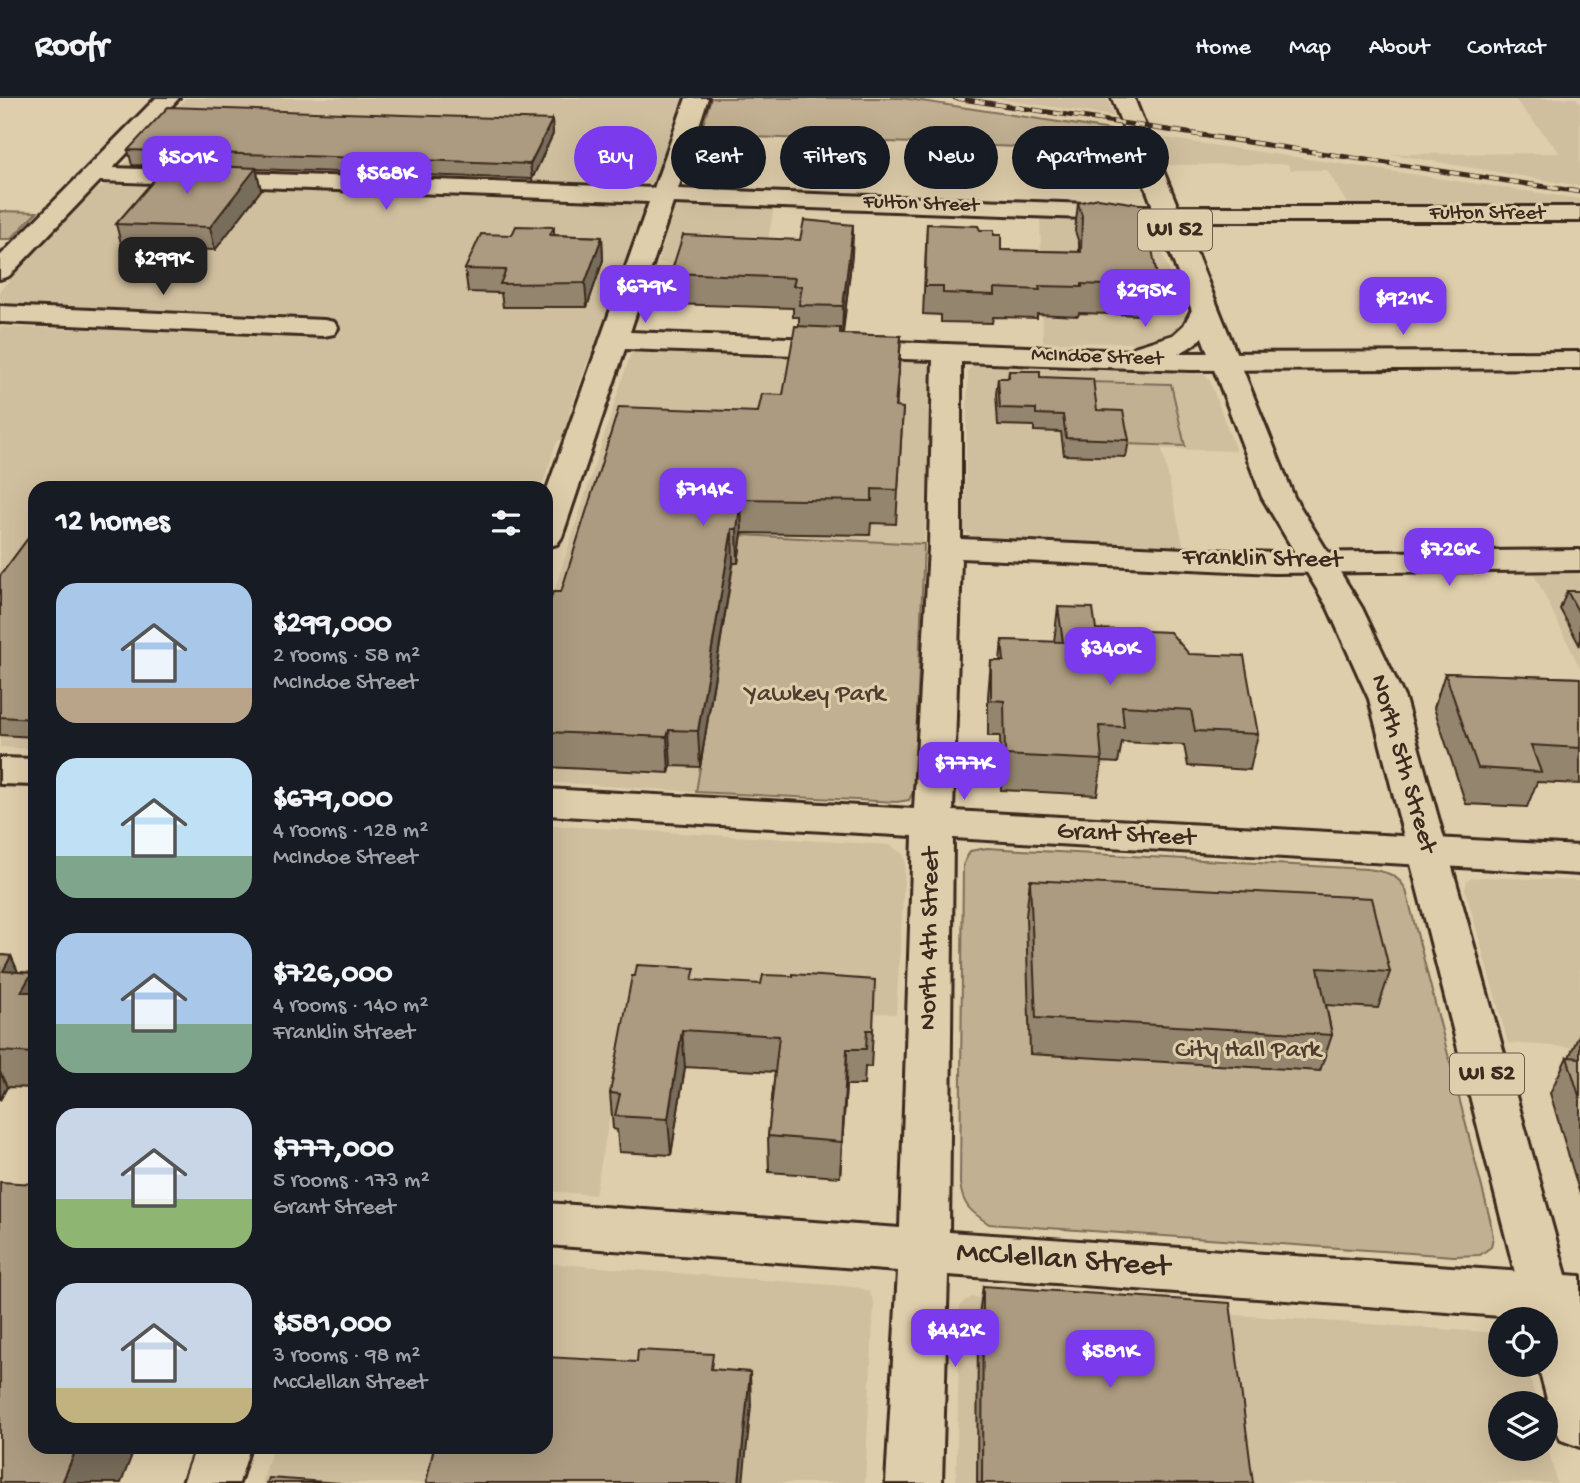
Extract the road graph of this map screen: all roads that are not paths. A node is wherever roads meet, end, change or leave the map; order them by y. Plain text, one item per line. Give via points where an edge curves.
1 (168, 98) edge
2 (697, 98) edge
3 (1123, 98) edge
4 (94, 174) junction
5 (377, 185) junction
6 (663, 196) junction
7 (363, 207) dead end
8 (1169, 214) junction
9 (1580, 214) edge
10 (0, 271) edge
11 (1205, 308) junction
12 (0, 314) edge
13 (324, 328) dead end
14 (614, 340) junction
15 (947, 352) junction
16 (1097, 359) junction
17 (1580, 360) edge
18 (1226, 362) junction
19 (553, 517) edge
20 (945, 548) junction
21 (1580, 560) edge
22 (1317, 562) junction
23 (553, 802) edge
24 (934, 825) junction
25 (1428, 851) junction
26 (1580, 860) edge
27 (553, 1224) edge
28 (924, 1251) junction
29 (1563, 1298) edge
30 (1580, 1422) edge
31 (221, 1454) edge
32 (211, 1483) edge
33 (914, 1483) edge

1 - 4 street
2 - 6 street
3 - 8 street, North 5th Street / WI 52
4 - 5 street, Fulton Street
4 - 10 street
5 - 6 street, Fulton Street
5 - 7 street
6 - 8 street, Fulton Street
6 - 14 street
8 - 9 street, Fulton Street
8 - 11 street, North 5th Street / WI 52
11 - 16 street via 1195,333 1173,346
11 - 18 street, North 5th Street / WI 52
12 - 13 street
14 - 15 street, McIndoe Street
14 - 19 street
15 - 16 street, McIndoe Street
15 - 20 street, North 4th Street
16 - 18 street, McIndoe Street
17 - 18 street, McIndoe Street
18 - 22 street, North 5th Street / WI 52 via 1278,497
20 - 22 street, Franklin Street
20 - 24 street, North 4th Street
21 - 22 street, Franklin Street
22 - 25 street, North 5th Street / WI 52 via 1371,659 1387,699
23 - 24 street, Grant Street
24 - 25 street, Grant Street
24 - 28 street, North 4th Street
25 - 26 street, Grant Street
25 - 29 street, North 5th Street / WI 52
27 - 28 street, McClellan Street
28 - 29 street, McClellan Street
28 - 33 street, North 4th Street
29 - 30 street, North 5th Street / WI 52
31 - 32 street

